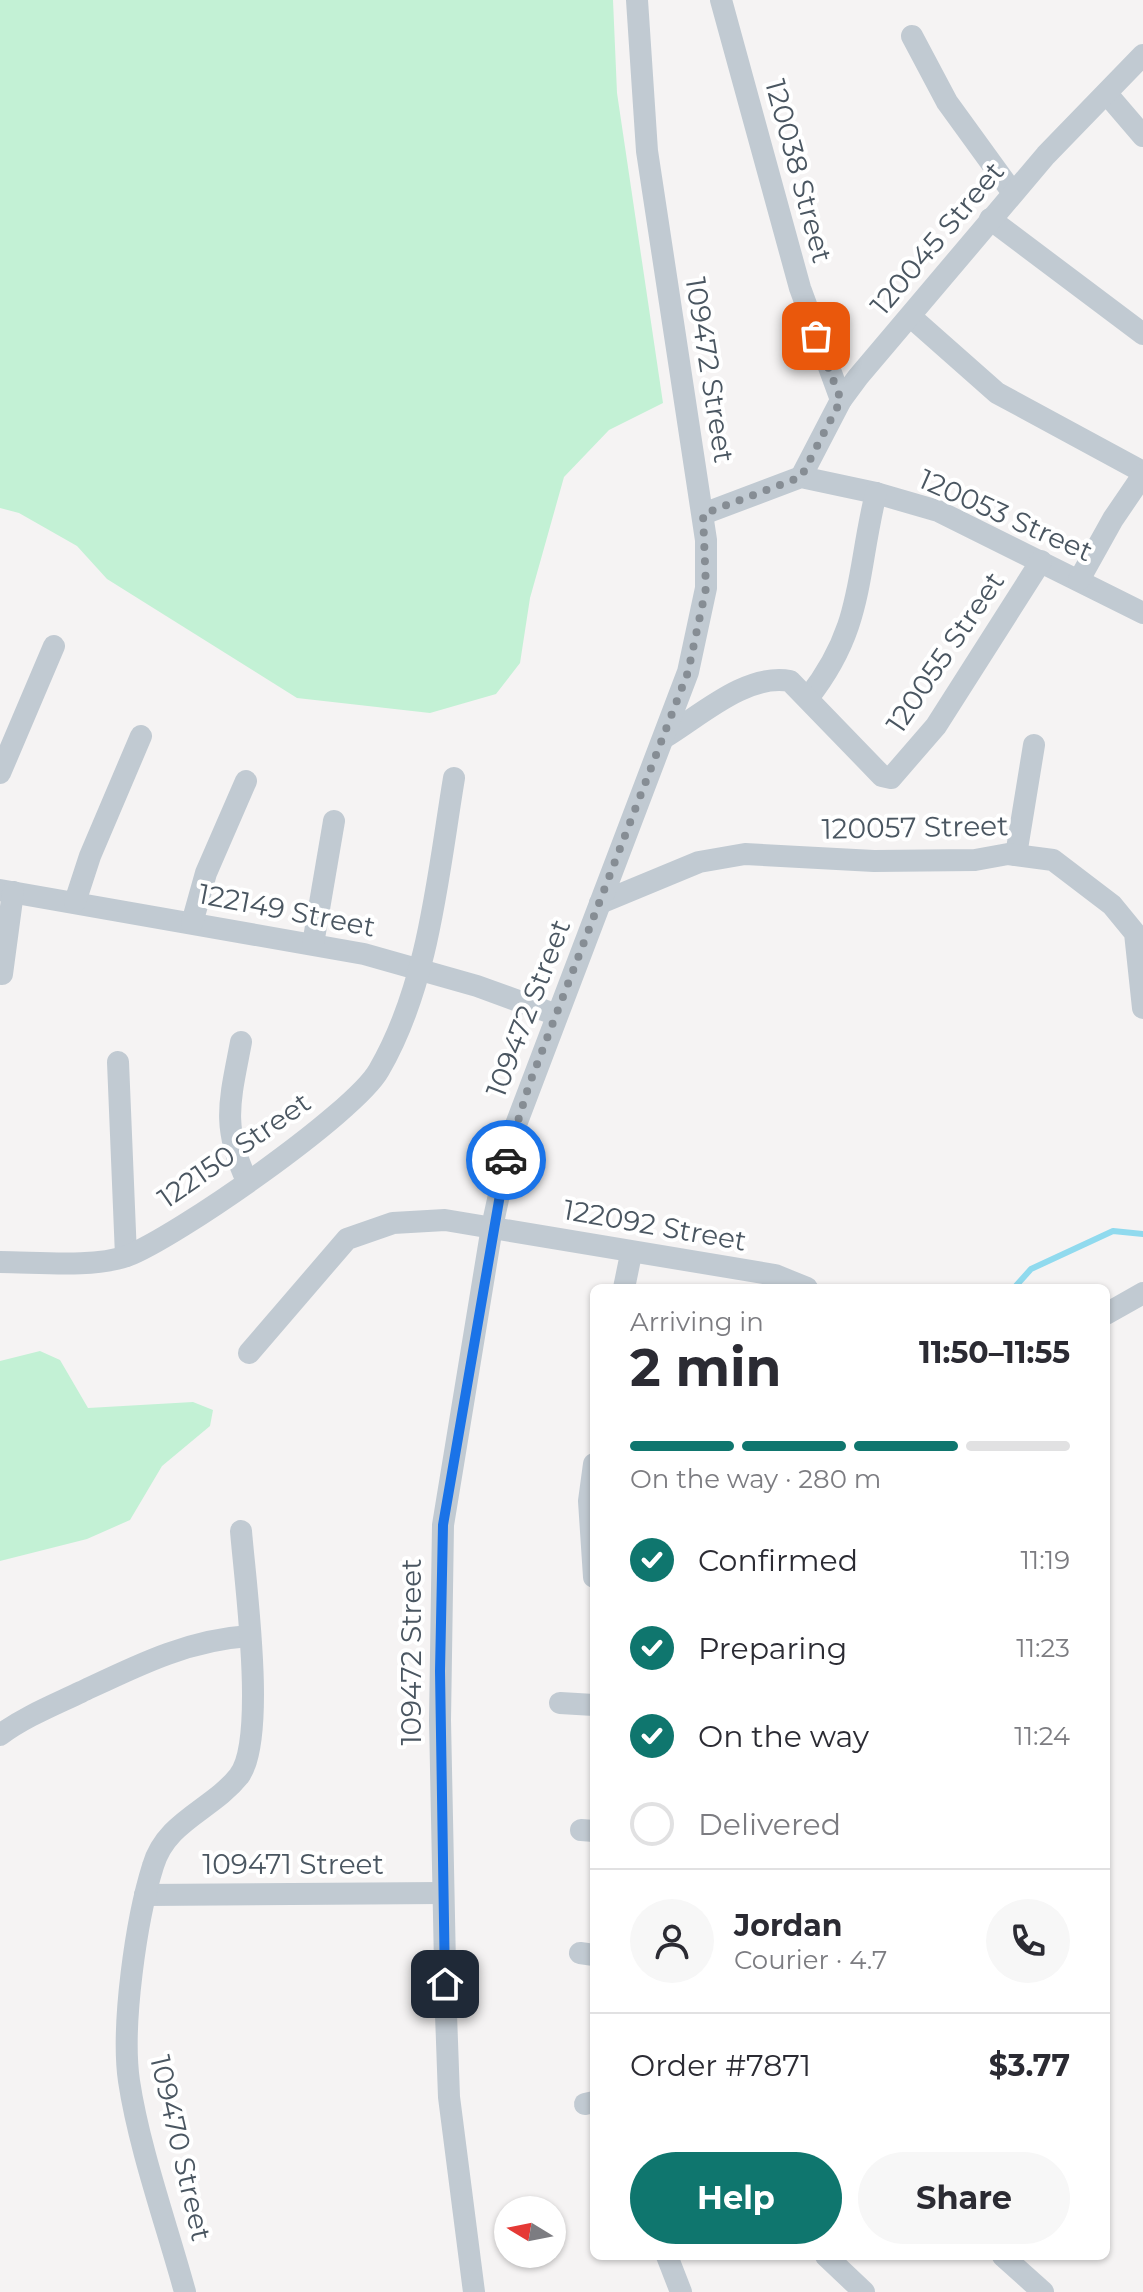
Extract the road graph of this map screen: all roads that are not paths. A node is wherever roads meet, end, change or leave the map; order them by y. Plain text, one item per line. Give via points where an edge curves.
1 (637, 0) edge
2 (721, 0) edge
3 (912, 36) dead end
4 (1143, 55) edge
5 (1107, 94) junction
6 (1143, 136) edge
7 (1013, 193) junction
8 (990, 219) junction
9 (911, 317) junction
10 (1143, 334) edge
11 (841, 400) junction
12 (1143, 474) edge
13 (801, 477) junction
14 (876, 493) junction
15 (703, 514) junction
16 (1041, 561) junction
17 (1079, 580) junction
18 (1143, 613) edge
19 (54, 646) dead end
20 (808, 698) junction
21 (141, 736) dead end
22 (665, 737) junction
23 (1034, 745) dead end
24 (0, 773) edge
25 (896, 775) joint
26 (454, 778) dead end
27 (246, 781) dead end
28 (334, 821) dead end
29 (1016, 855) junction
30 (6, 891) edge
31 (75, 902) junction
32 (600, 903) junction
33 (192, 923) junction
34 (1139, 927) edge
35 (313, 944) junction
36 (419, 968) junction
37 (2, 974) edge
38 (1143, 1008) edge
39 (557, 1015) junction
40 (241, 1042) dead end
41 (118, 1062) dead end
42 (247, 1181) junction
43 (492, 1227) junction
44 (631, 1254) junction
45 (126, 1256) junction
46 (0, 1262) edge
47 (625, 1284) edge
48 (797, 1284) edge
49 (1143, 1293) edge
50 (1110, 1312) edge
51 (249, 1353) dead end
52 (590, 1494) edge
53 (590, 1516) edge
54 (241, 1531) dead end
55 (249, 1636) junction
56 (560, 1703) dead end
57 (590, 1705) edge
58 (0, 1735) edge
59 (442, 1893) junction
60 (145, 1895) junction
61 (669, 2260) edge
62 (830, 2260) edge
63 (1007, 2260) edge
64 (185, 2292) edge
65 (474, 2292) edge
66 (681, 2292) edge
67 (864, 2292) edge
68 (1043, 2292) edge

1 - 15 street, 109472 Street via 647,151
2 - 11 street, 120038 Street via 796,276
3 - 7 street via 947,102
4 - 5 street, 120045 Street
5 - 6 street
5 - 7 street, 120045 Street
7 - 8 street, 120045 Street
8 - 9 street, 120045 Street
8 - 10 street
9 - 11 street, 120045 Street
9 - 12 street via 997,393
11 - 13 street, 120045 Street
12 - 17 street
13 - 14 street, 120053 Street
13 - 15 street
14 - 16 street, 120053 Street via 938,511
14 - 20 street via 852,620 837,660
15 - 22 street, 109472 Street via 706,588 688,672
16 - 17 street, 120053 Street
16 - 25 street, 120055 Street via 936,726
17 - 18 street, 120053 Street
19 - 24 street
20 - 22 street, 120057 Street via 790,681 758,684
20 - 25 street, 120057 Street via 882,776
21 - 31 street
22 - 32 street, 109472 Street
23 - 29 street
26 - 36 street, 122150 Street
27 - 33 street via 206,873
28 - 35 street
29 - 32 street, 120057 Street via 923,862 745,854 699,862
29 - 34 street, 120057 Street via 1053,860
30 - 31 street, 122149 Street
30 - 37 street
31 - 33 street, 122149 Street
32 - 39 street, 109472 Street
33 - 35 street, 122149 Street
34 - 38 street, 120057 Street
35 - 36 street, 122149 Street
36 - 39 street, 122149 Street
36 - 42 street, 122150 Street via 393,1041 362,1095
39 - 43 street, 109472 Street via 512,1135
40 - 42 street via 229,1127 232,1150
41 - 45 street
42 - 45 street, 122150 Street
43 - 44 street, 122092 Street
43 - 51 street, 122092 Street via 445,1220 393,1223 347,1239
43 - 59 street, 109472 Street via 443,1525
44 - 47 street
44 - 48 street, 122092 Street via 775,1275
45 - 46 street, 122150 Street
49 - 50 street
52 - 53 street
54 - 55 street, 109470 Street
55 - 58 street via 167,1653
55 - 60 street, 109470 Street via 252,1733 246,1766 161,1844
56 - 57 street
59 - 60 street, 109471 Street
59 - 65 street, 109472 Street via 449,2097
60 - 64 street, 109470 Street via 130,1999 129,2080
61 - 66 street
62 - 67 street
63 - 68 street

